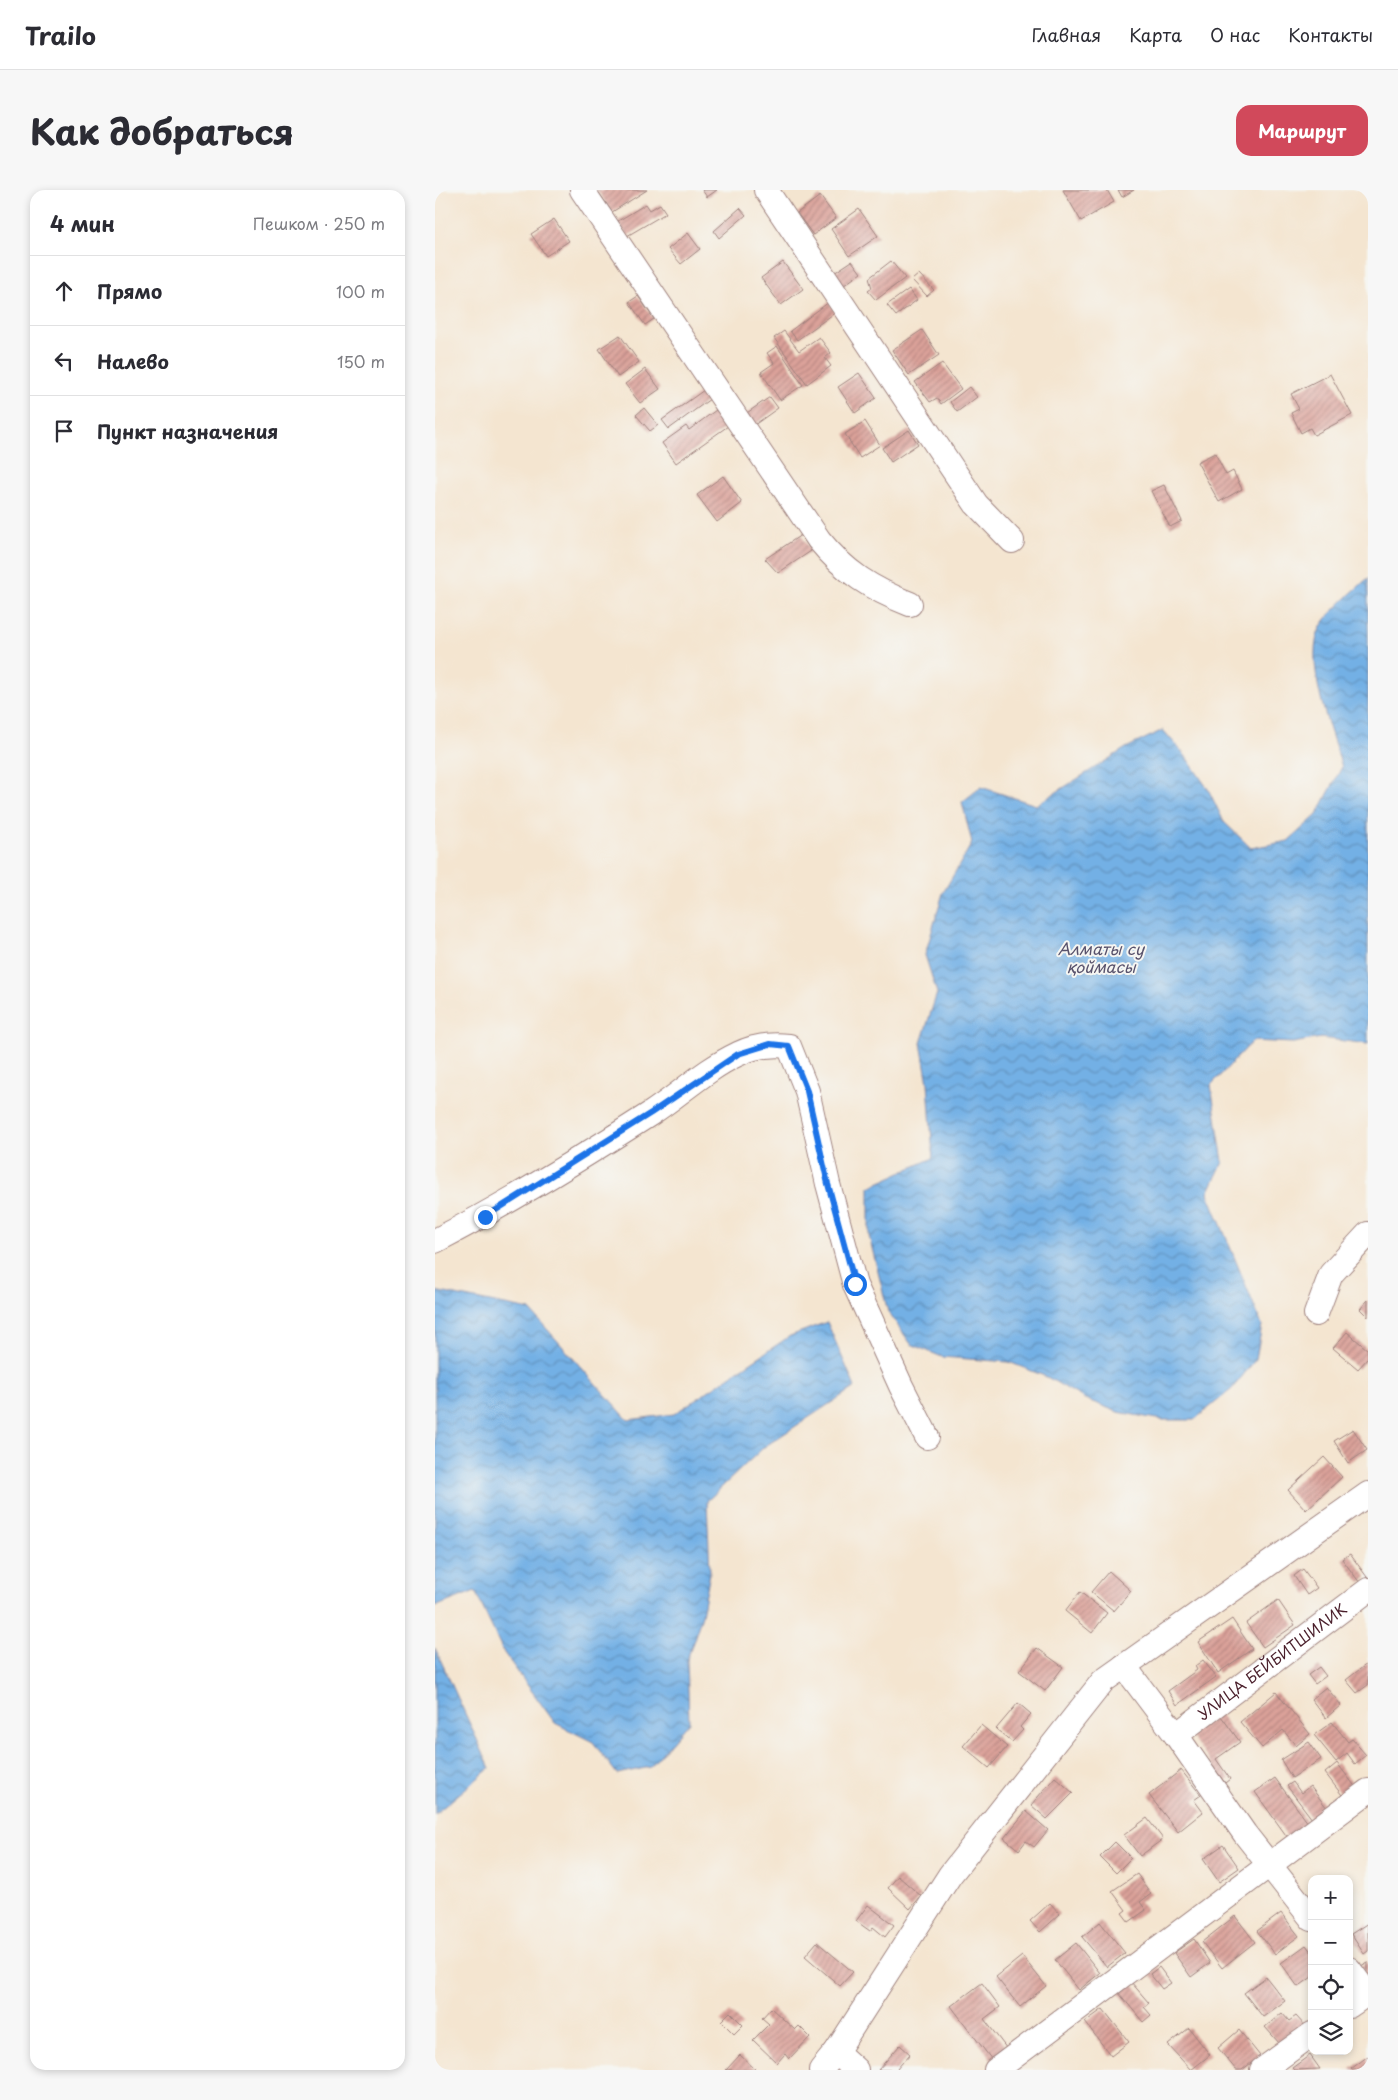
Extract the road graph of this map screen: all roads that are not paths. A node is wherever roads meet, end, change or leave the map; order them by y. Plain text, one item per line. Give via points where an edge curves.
1 (581, 190) edge
2 (766, 190) edge
3 (1012, 541) dead end
4 (910, 604) dead end
5 (1368, 1234) edge
6 (435, 1241) edge
7 (1316, 1314) dead end
8 (927, 1437) dead end
9 (1368, 1494) edge
10 (1368, 1590) edge
11 (1124, 1666) junction
12 (1177, 1735) junction
13 (1368, 1792) edge
14 (1271, 1864) junction
15 (1308, 1914) edge
16 (1353, 1978) edge
17 (1363, 1997) edge
18 (1308, 2037) edge
19 (829, 2061) edge
20 (855, 2070) edge
21 (995, 2070) edge
22 (1262, 2070) edge

1 - 4 street via 836,562 884,594
2 - 3 street via 976,504
5 - 7 street via 1331,1274
6 - 8 street via 485,1217 533,1188 738,1054 770,1044 789,1046 807,1091 855,1284
9 - 11 street
10 - 12 street, УЛИЦА БЕЙБИТШИЛИК
11 - 12 street
11 - 19 street via 1103,1681 950,1874
12 - 14 street via 1245,1834
13 - 14 street
14 - 15 street
14 - 21 street
16 - 17 street
18 - 22 street
19 - 20 street

